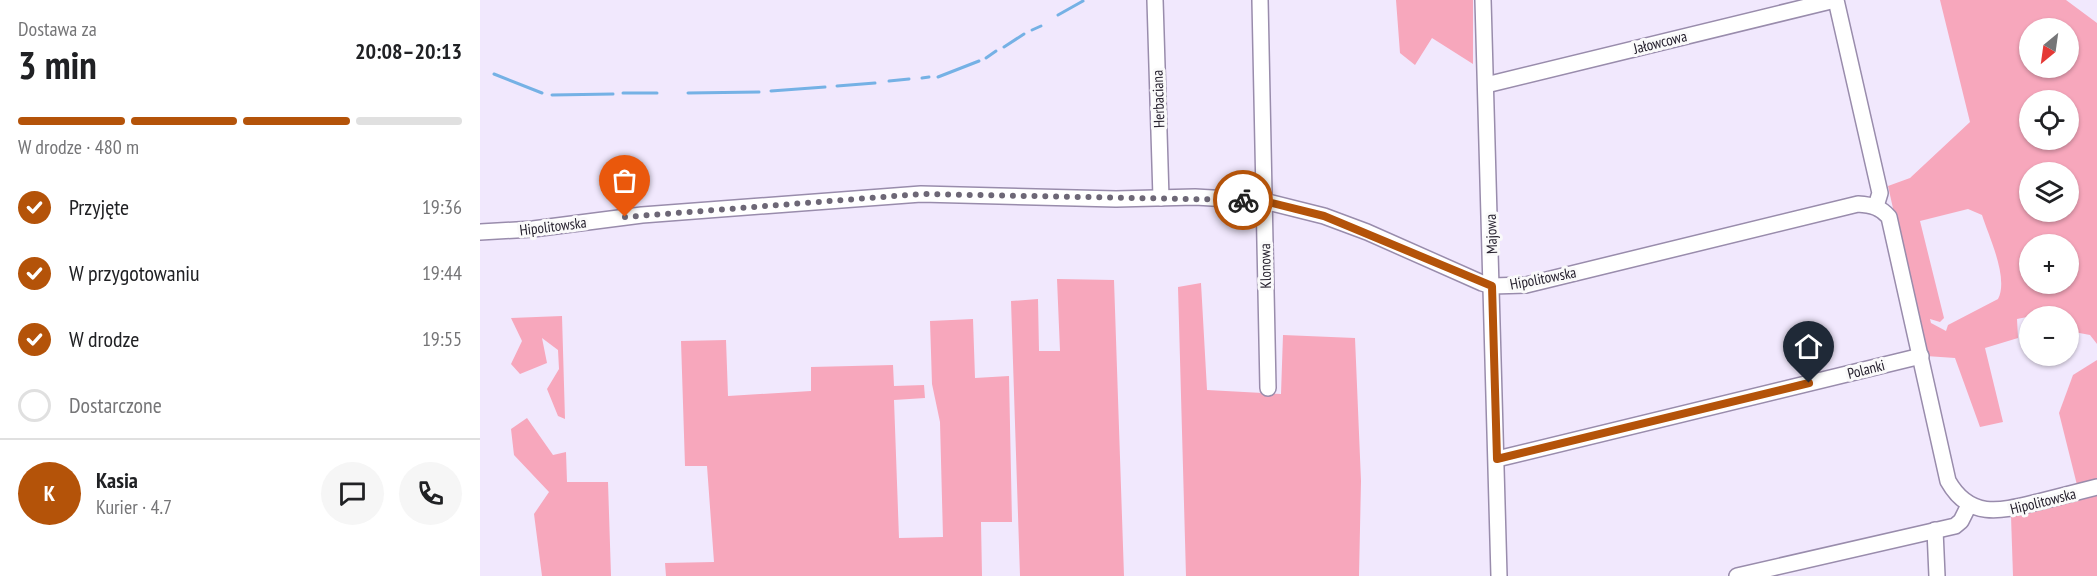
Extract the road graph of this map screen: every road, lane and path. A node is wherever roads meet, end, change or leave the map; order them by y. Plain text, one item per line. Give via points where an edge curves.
1 (1155, 0) edge
2 (1260, 0) edge
3 (1482, 0) edge
4 (1836, 0) edge
5 (1486, 85) junction
6 (1161, 198) junction
7 (1264, 201) junction
8 (1876, 206) junction
9 (480, 232) edge
10 (1492, 286) junction
11 (1921, 356) junction
12 (1268, 388) dead end
13 (1497, 459) junction
14 (2097, 487) edge
15 (1969, 505) junction
16 (1935, 530) junction
17 (1778, 571) edge
18 (1499, 576) edge
19 (1737, 576) edge
20 (1937, 576) edge

1 - 6 street, Herbaciana
2 - 7 street, Klonowa
3 - 5 street, Majowa
4 - 5 street, Jałowcowa
4 - 8 street via 1880,193
5 - 10 street, Majowa
6 - 7 street, Hipolitowska
6 - 9 street, Hipolitowska via 921,194 642,215
7 - 10 street, Hipolitowska via 1367,232
7 - 12 street, Klonowa
8 - 10 street, Hipolitowska via 1858,204 1526,285
8 - 11 street via 1889,217
10 - 13 street, Majowa
11 - 13 street, Polanki
11 - 15 street via 1948,481 1957,496
13 - 18 street, Majowa
14 - 15 street, Hipolitowska via 2003,510
15 - 16 street via 1955,526
16 - 17 street
16 - 20 street
17 - 19 street

